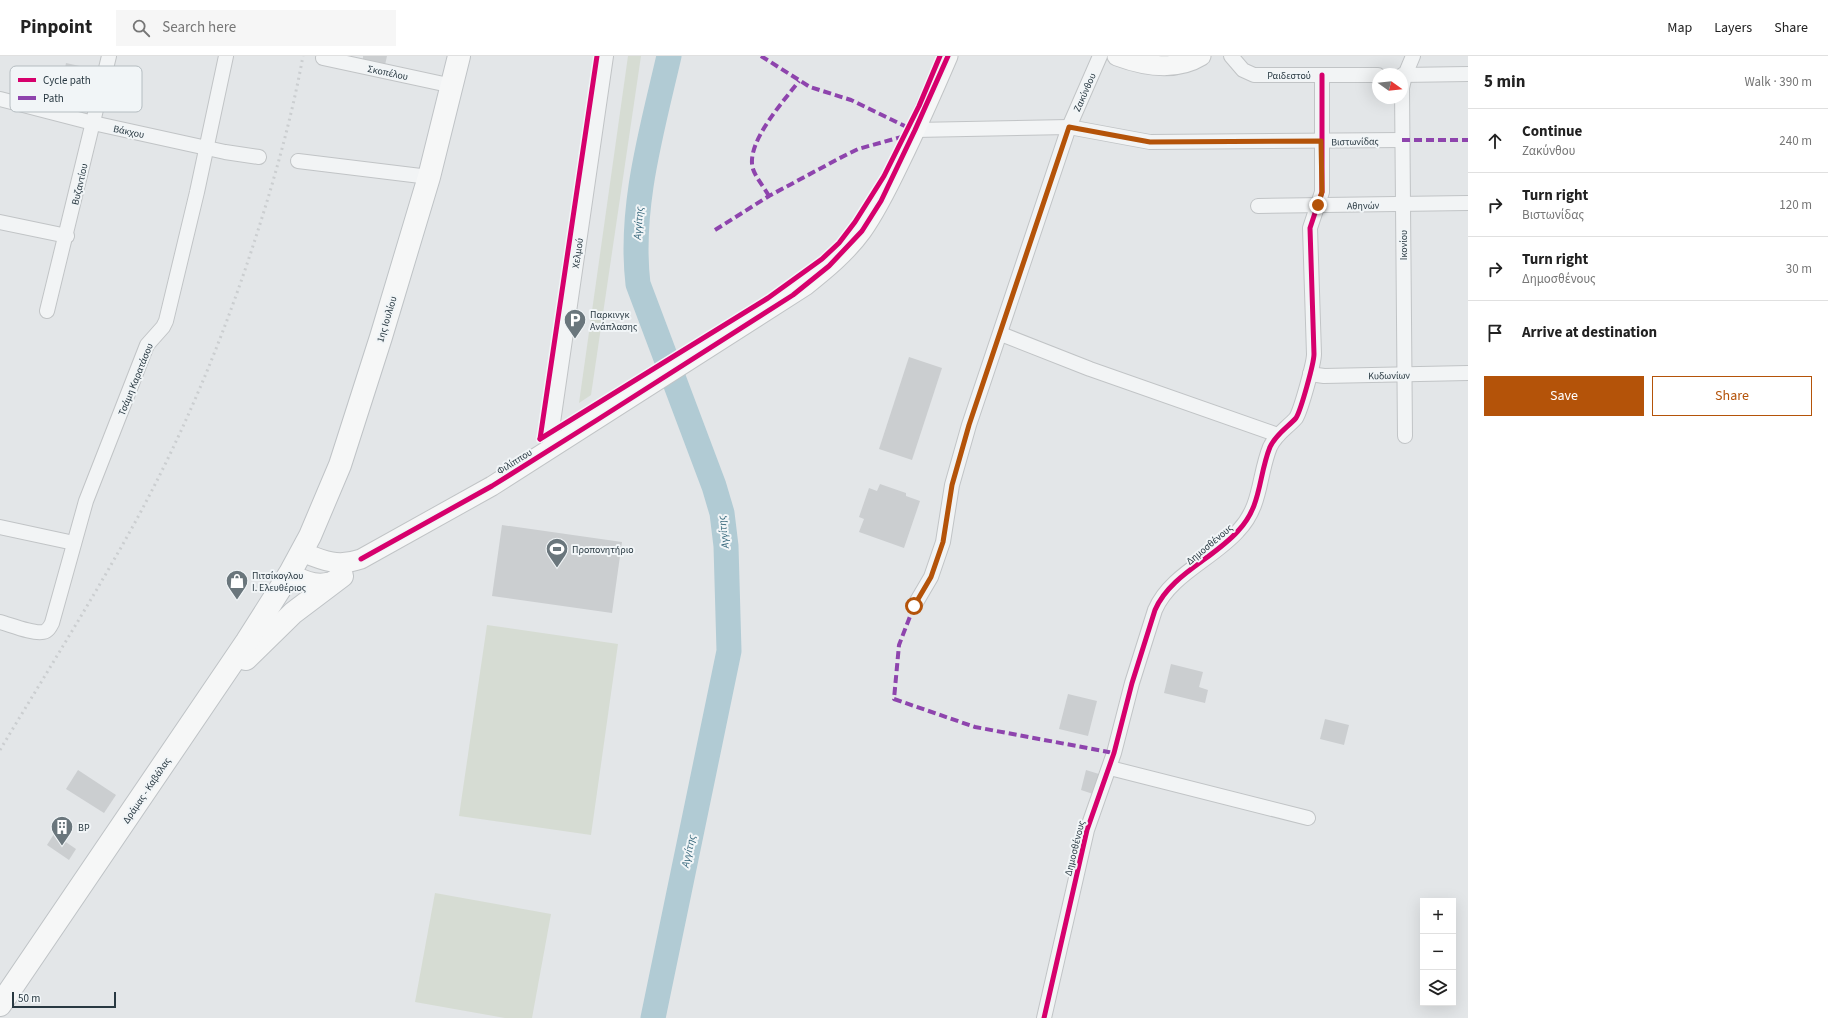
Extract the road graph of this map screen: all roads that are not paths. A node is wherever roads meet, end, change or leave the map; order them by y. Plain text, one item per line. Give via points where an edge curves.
1 (109, 56) edge
2 (226, 56) edge
3 (460, 56) edge
4 (606, 56) edge
5 (948, 56) edge
6 (1100, 56) edge
7 (1117, 56) edge
8 (1201, 56) edge
9 (1232, 56) edge
10 (1413, 56) edge
11 (323, 58) dead end
12 (354, 60) edge
13 (107, 66) edge
14 (1407, 68) edge
15 (1468, 74) edge
16 (1322, 75) junction
17 (1372, 75) edge
18 (1408, 75) edge
19 (452, 86) junction
20 (0, 99) edge
21 (10, 102) edge
22 (1402, 104) edge
23 (50, 112) edge
24 (96, 112) edge
25 (93, 123) junction
26 (1069, 127) junction
27 (916, 130) junction
28 (1402, 140) junction
29 (1321, 141) junction
30 (207, 148) junction
31 (259, 157) dead end
32 (298, 161) dead end
33 (429, 177) junction
34 (1468, 203) edge
35 (1403, 204) junction
36 (1318, 205) junction
37 (1258, 206) dead end
38 (0, 222) edge
39 (67, 236) junction
40 (47, 311) dead end
41 (1001, 334) junction
42 (1468, 373) edge
43 (1310, 374) junction
44 (1404, 374) junction
45 (1278, 435) junction
46 (1405, 436) dead end
47 (549, 450) junction
48 (0, 526) edge
49 (74, 543) junction
50 (302, 552) junction
51 (361, 559) junction
52 (290, 573) junction
53 (342, 576) junction
54 (914, 606) dead end
55 (0, 622) edge
56 (215, 689) junction
57 (1110, 768) junction
58 (1308, 818) dead end
59 (0, 1005) edge
60 (1044, 1018) edge

1 - 13 street, Βυζαντίου
2 - 30 street, Τσάμη Καρατάσου
3 - 19 main road, 1ης Ιουλίου
4 - 47 street, Χελμού
5 - 27 main road, Φιλίππου
6 - 26 street, Ζακύνθου
7 - 8 main road via 1139,63 1173,66 1188,63
9 - 16 street, Ραιδεστού via 1251,75
10 - 14 street, Ικονίου
11 - 12 street, Σκοπέλου
12 - 19 street, Σκοπέλου
15 - 18 street
16 - 17 street, Ραιδεστού
16 - 29 street, Δημοσθένους
19 - 33 main road, 1ης Ιουλίου
20 - 21 street, Βάκχου
22 - 28 street, Ικονίου
23 - 25 street, Βάκχου
24 - 25 street, Βυζαντίου
25 - 30 street, Βάκχου
25 - 39 street, Βυζαντίου
26 - 27 street, Βιστωνίδας
26 - 29 street, Βιστωνίδας via 1150,142
26 - 41 street, Ζακύνθου
27 - 47 main road, Φιλίππου via 874,213 862,231 825,270 792,295
28 - 29 street, Βιστωνίδας
28 - 35 street, Ικονίου
29 - 36 street, Δημοσθένους via 1322,192
30 - 31 street, Βάκχου
30 - 49 street, Τσάμη Καρατάσου via 166,321 147,345 88,495
32 - 33 street
33 - 50 main road, 1ης Ιουλίου via 340,465
34 - 35 street, Αθηνών
35 - 36 street, Αθηνών
35 - 44 street, Ικονίου
36 - 37 street, Αθηνών
36 - 43 street, Δημοσθένους via 1310,228 1314,354
38 - 39 street
39 - 40 street, Βυζαντίου
41 - 45 street via 1069,361
41 - 54 street, Ζακύνθου via 952,485 943,542 931,577
42 - 44 street, Κυδωνίων
43 - 44 street, Κυδωνίων
43 - 45 street, Δημοσθένους via 1296,417
44 - 46 street, Ικονίου
45 - 57 street, Δημοσθένους via 1269,449 1256,503 1248,519 1227,542 1176,583 1158,604 1132,683
47 - 51 main road, Φιλίππου via 492,486
48 - 49 street
49 - 55 street, Τσάμη Καρατάσου via 49,628 44,632 38,632
50 - 51 main road, Φιλίππου via 321,560 339,563
50 - 52 main road, 1ης Ιουλίου
51 - 53 main road, Φιλίππου
52 - 53 main road, Φιλίππου via 317,584 333,582
52 - 56 main road, Δράμας - Καβάλας
53 - 56 main road via 293,613
56 - 59 main road, Δράμας - Καβάλας
57 - 58 street
57 - 60 street, Δημοσθένους via 1087,830

